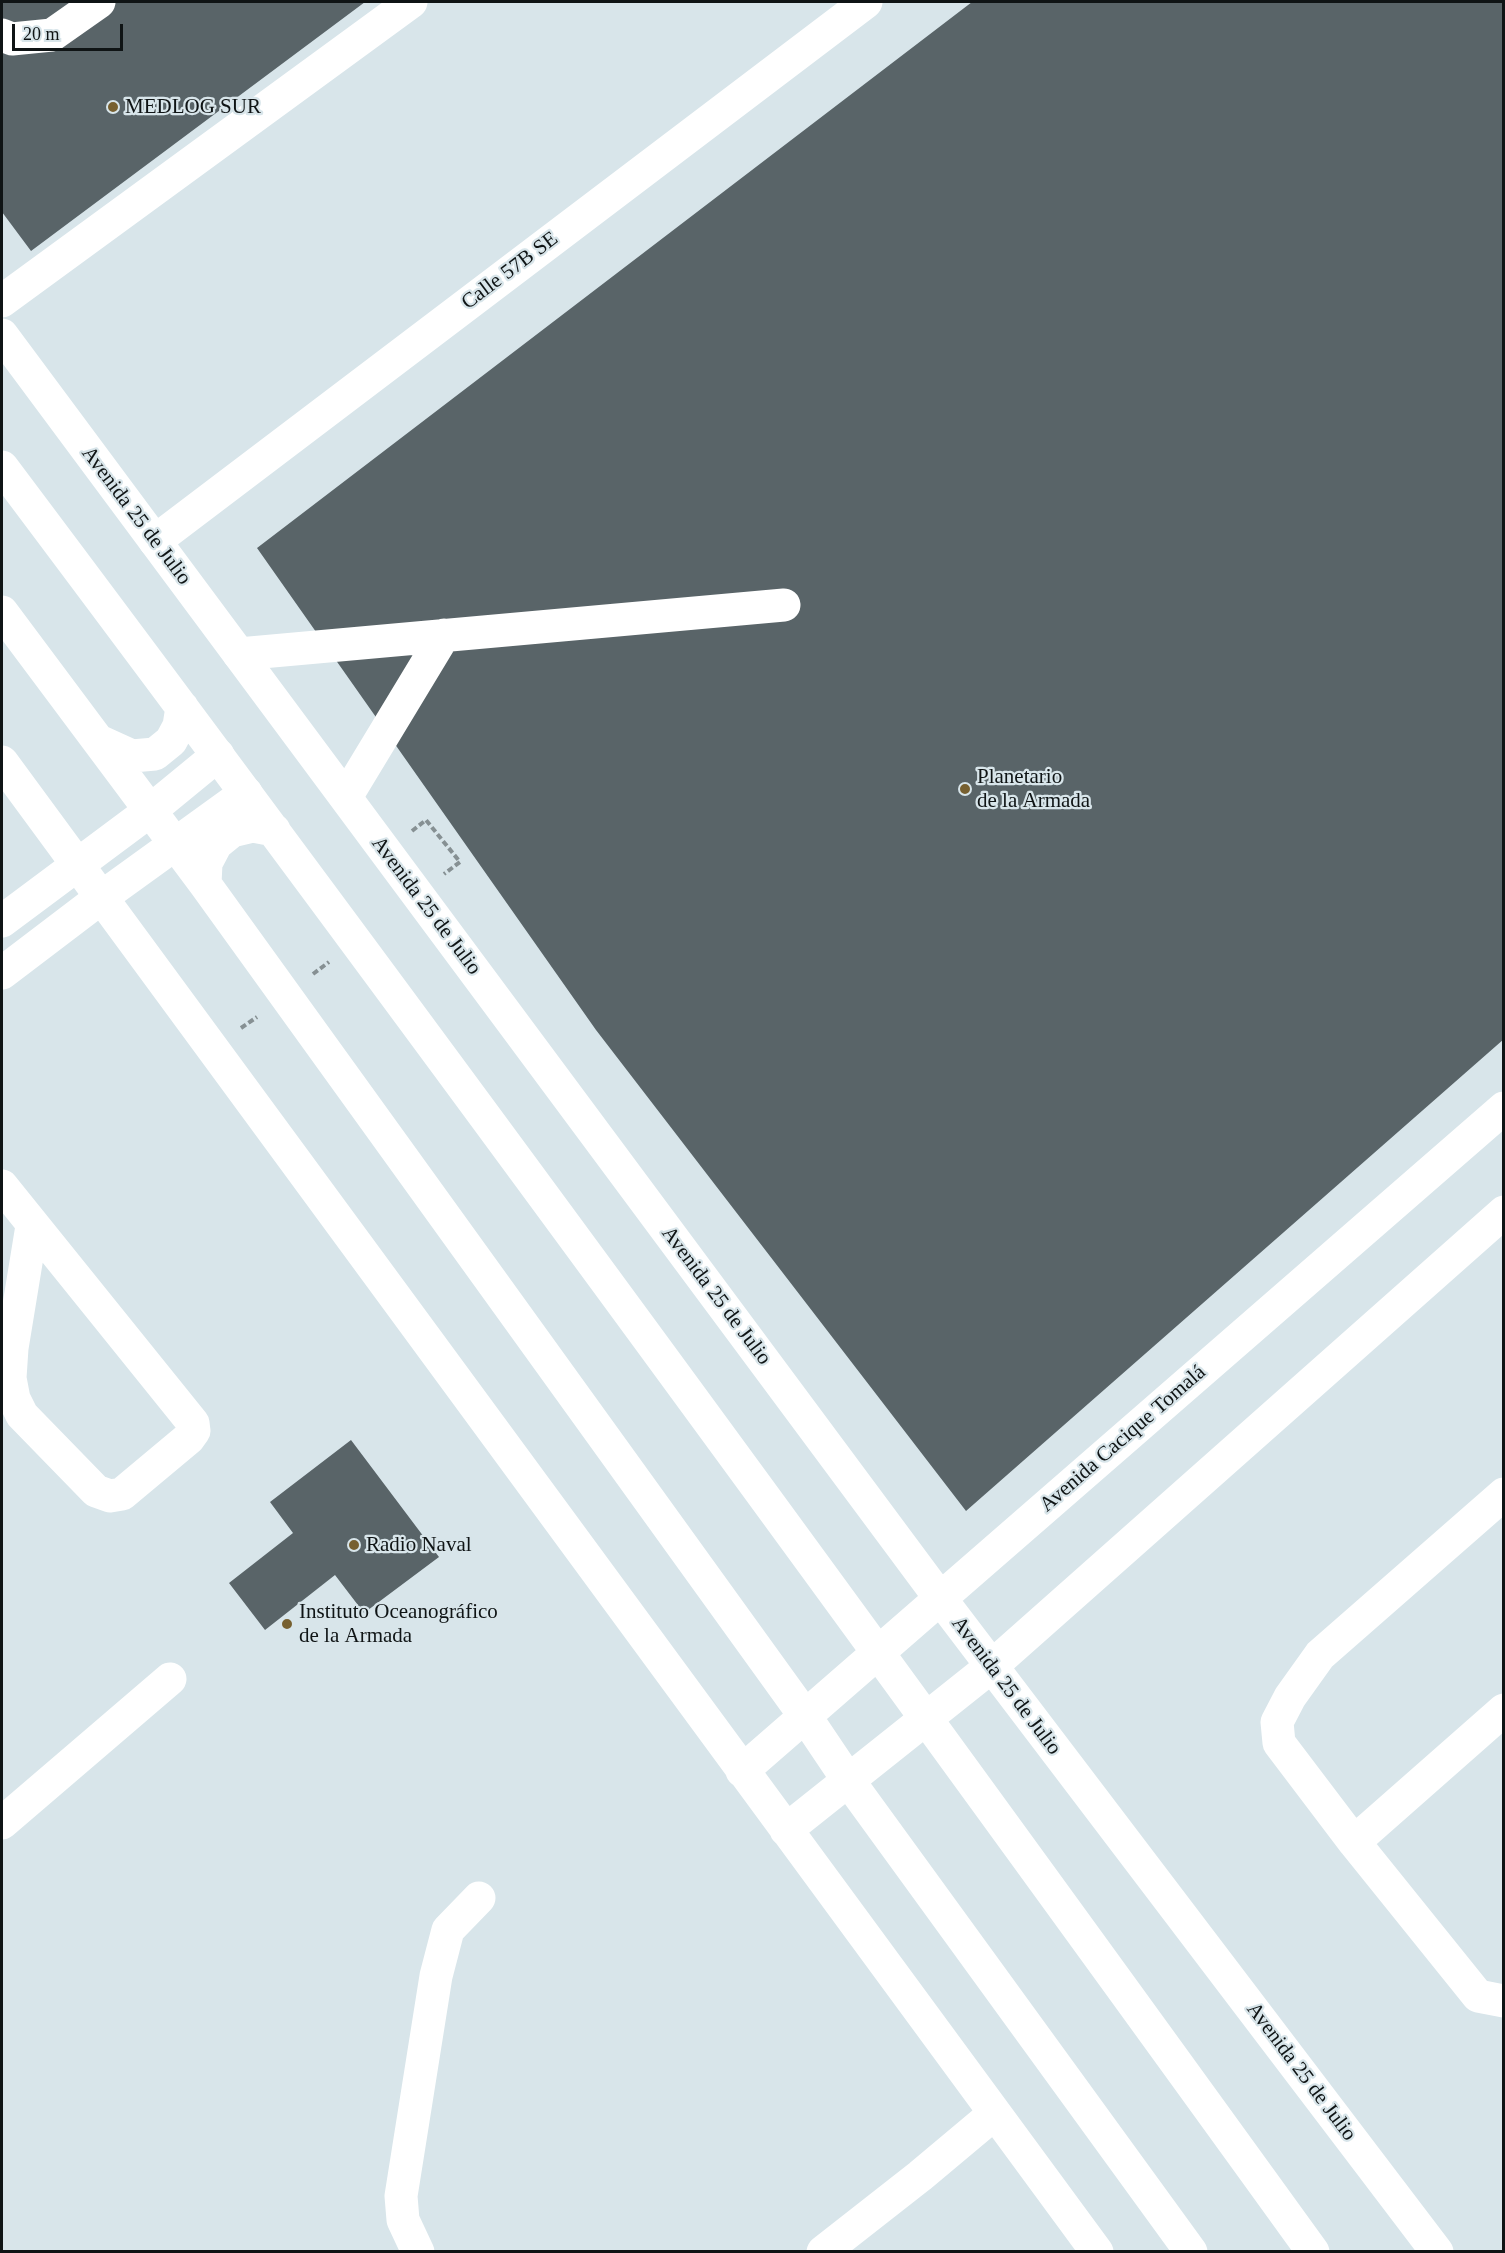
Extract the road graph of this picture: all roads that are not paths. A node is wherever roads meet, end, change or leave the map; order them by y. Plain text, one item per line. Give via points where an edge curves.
1 (99, 2) edge
2 (411, 2) edge
3 (866, 2) edge
4 (2, 35) edge
5 (2, 302) edge
6 (2, 335) edge
7 (2, 466) edge
8 (154, 541) junction
9 (784, 605) dead end
10 (2, 612) edge
11 (444, 634) junction
12 (239, 654) junction
13 (182, 707) junction
14 (99, 741) junction
15 (218, 755) junction
16 (2, 762) edge
17 (246, 793) junction
18 (346, 797) junction
19 (151, 810) junction
20 (274, 831) junction
21 (176, 844) junction
22 (78, 864) junction
23 (205, 884) junction
24 (102, 897) junction
25 (2, 921) edge
26 (2, 973) edge
27 (1503, 1108) edge
28 (2, 1186) edge
29 (1503, 1212) edge
30 (32, 1226) junction
31 (1503, 1494) edge
32 (940, 1598) junction
33 (878, 1652) junction
34 (992, 1666) junction
35 (170, 1678) dead end
36 (1503, 1710) edge
37 (805, 1716) junction
38 (927, 1718) junction
39 (742, 1771) junction
40 (848, 1780) junction
41 (2, 1823) edge
42 (786, 1830) junction
43 (1354, 1842) junction
44 (479, 1898) dead end
45 (1503, 2001) edge
46 (994, 2114) junction
47 (839, 2247) edge
48 (418, 2252) edge
49 (1097, 2252) edge
50 (1191, 2252) edge
51 (1313, 2252) edge
52 (1437, 2252) edge

1 - 4 main road via 52,35 12,39
2 - 5 main road
3 - 8 main road, Calle 57B SE
6 - 8 main road, Avenida 25 de Julio
7 - 13 main road
8 - 12 main road, Avenida 25 de Julio
9 - 11 main road
10 - 14 main road
11 - 12 main road
11 - 18 main road
12 - 18 main road, Avenida 25 de Julio
13 - 14 main road via 171,741 155,754 132,756
13 - 15 main road
14 - 19 main road
15 - 17 main road
15 - 19 main road
16 - 22 main road
17 - 20 main road
17 - 21 main road
18 - 32 main road, Avenida 25 de Julio
19 - 21 main road
19 - 22 main road
20 - 23 main road via 253,826 232,831 216,844 206,863
20 - 33 main road
21 - 23 main road
21 - 24 main road
22 - 24 main road
22 - 25 main road
23 - 37 main road
24 - 26 main road
24 - 39 main road
27 - 32 main road, Avenida Cacique Tomalá
28 - 30 main road
29 - 34 main road
30 - 30 main road via 193,1423 194,1431 189,1438 122,1494 110,1496 96,1491 22,1415 14,1399 10,1378 12,1348
31 - 43 main road via 1320,1655 1277,1722 1279,1743
32 - 33 main road, Avenida Cacique Tomalá
32 - 34 main road, Avenida 25 de Julio
33 - 37 main road, Avenida Cacique Tomalá
33 - 38 main road
34 - 38 main road
34 - 52 main road, Avenida 25 de Julio
35 - 41 main road
36 - 43 main road
37 - 39 main road, Avenida Cacique Tomalá
37 - 40 main road
38 - 40 main road
38 - 51 main road
39 - 42 main road
40 - 42 main road
40 - 50 main road
42 - 46 main road
43 - 45 main road via 1478,1996
44 - 48 main road via 448,1930 436,1976 401,2196 403,2220
46 - 47 main road
46 - 49 main road

